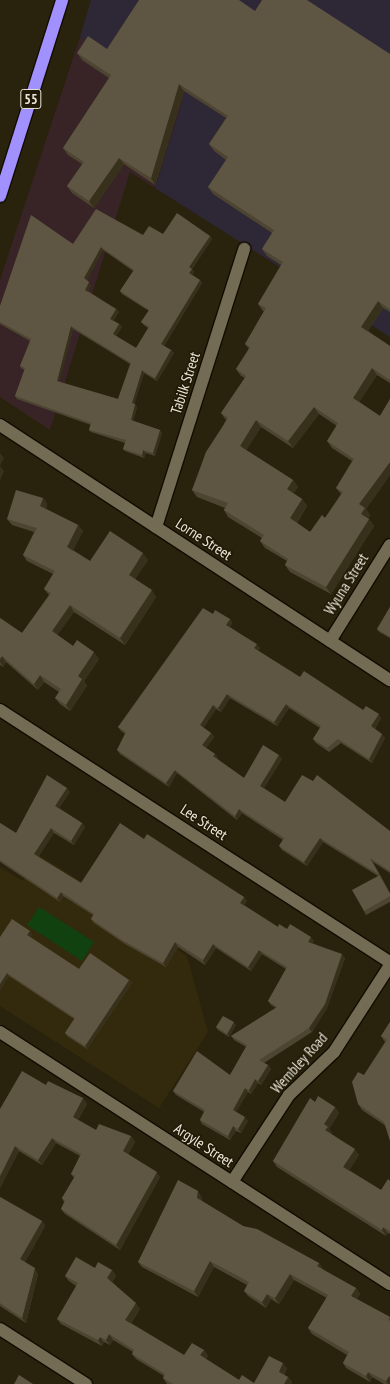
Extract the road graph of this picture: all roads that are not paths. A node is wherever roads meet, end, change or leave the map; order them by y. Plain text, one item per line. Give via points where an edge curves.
1 (62, 0) edge
2 (0, 196) edge
3 (244, 249) dead end
4 (0, 425) edge
5 (156, 527) junction
6 (390, 545) edge
7 (330, 640) junction
8 (390, 680) edge
9 (0, 710) edge
10 (390, 963) edge
11 (0, 1032) edge
12 (232, 1182) junction
13 (390, 1284) edge
14 (0, 1329) edge
15 (86, 1384) edge

1 - 2 highway, 55
3 - 5 street, Tabilk Street
4 - 5 street, Lorne Street
5 - 7 street, Lorne Street
6 - 7 street, Wyuna Street
7 - 8 street, Lorne Street
9 - 10 street, Lee Street
10 - 12 street, Wembley Road via 334,1052 289,1095
11 - 12 street, Argyle Street
12 - 13 street, Argyle Street
14 - 15 street

